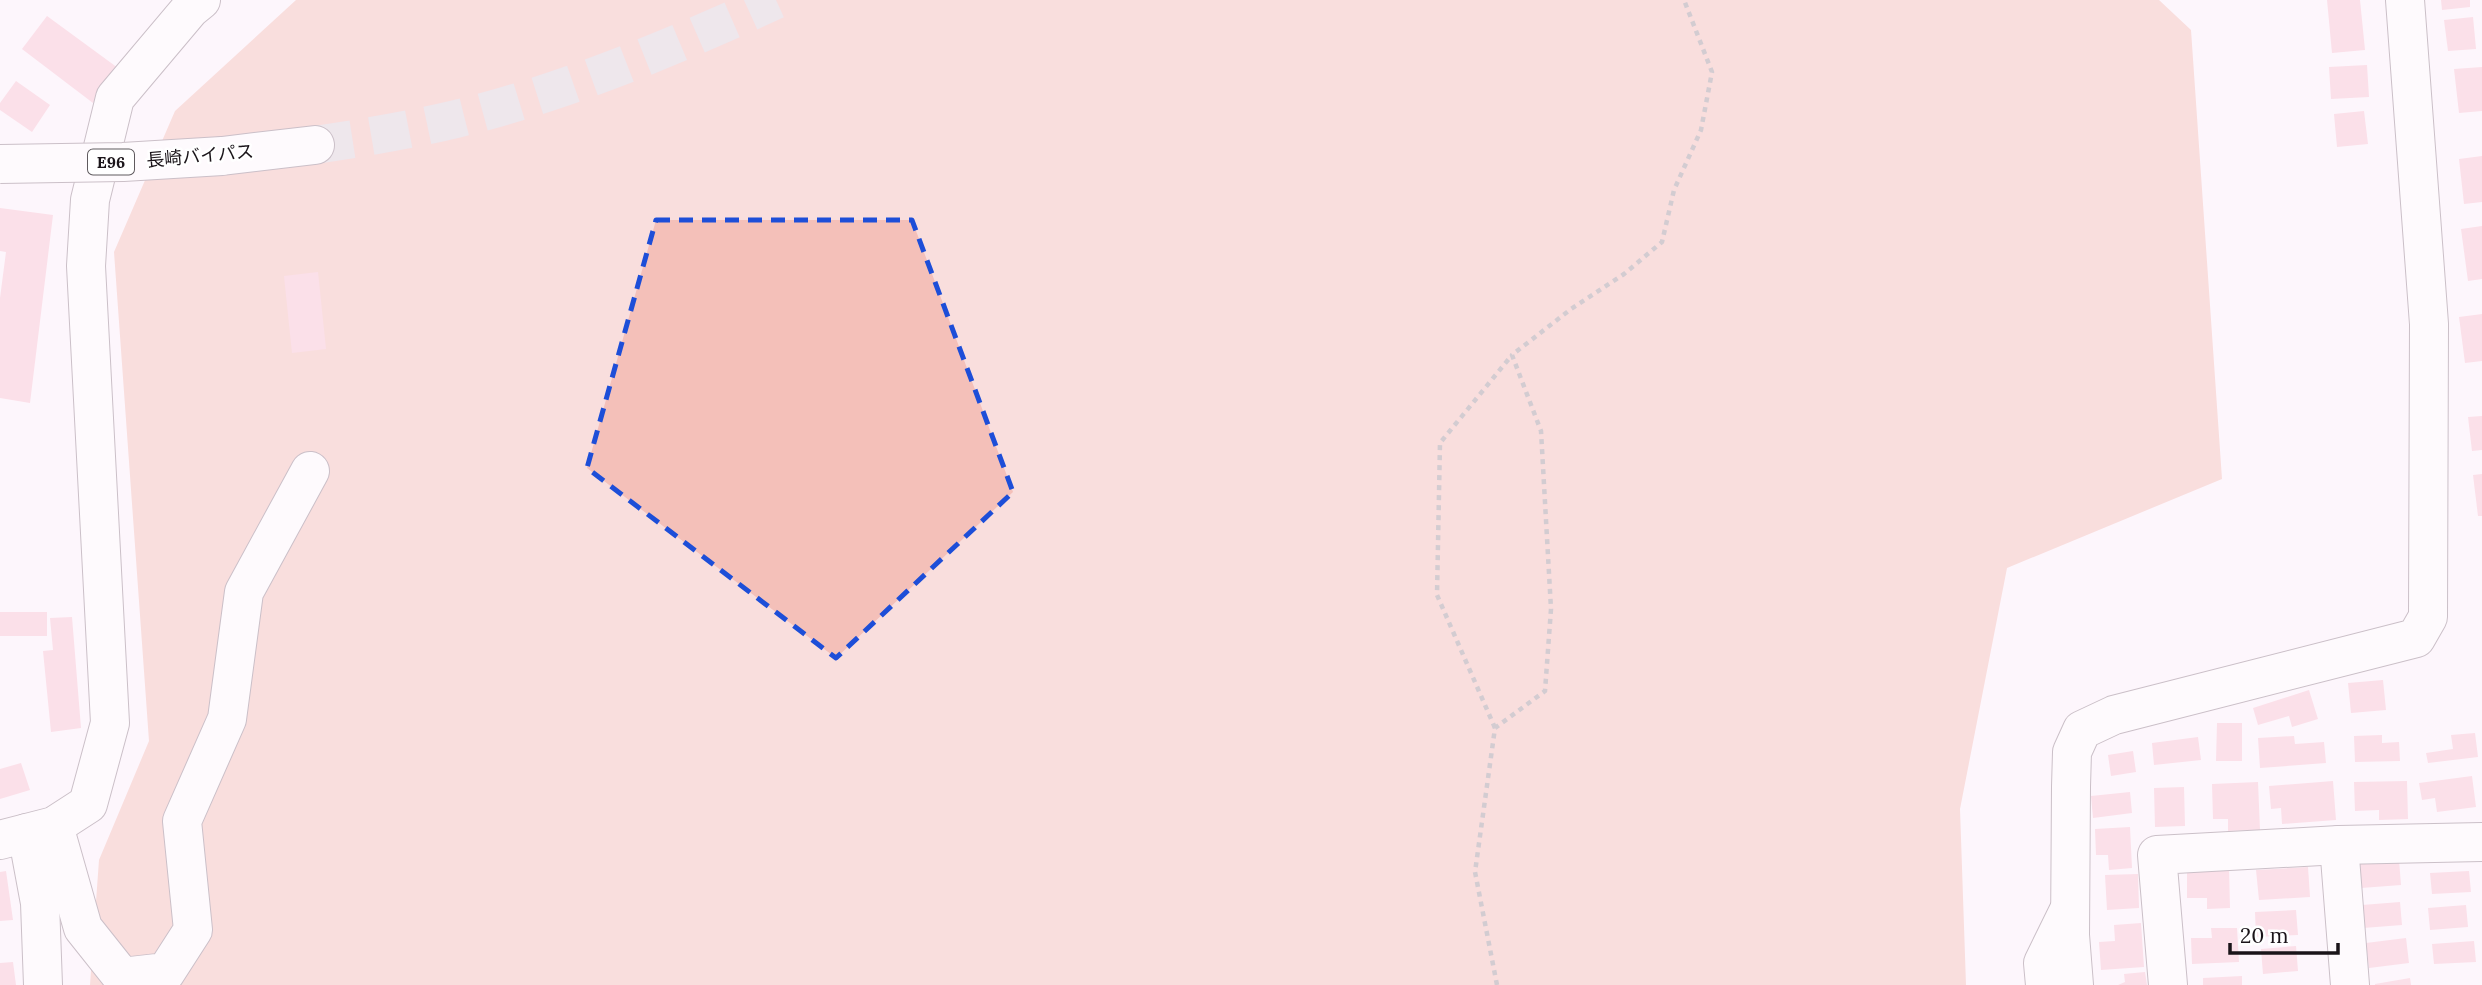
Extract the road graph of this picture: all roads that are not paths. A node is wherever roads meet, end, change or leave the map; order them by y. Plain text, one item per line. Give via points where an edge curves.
1 (201, 0) edge
2 (2405, 0) edge
3 (315, 145) tunnel mouth
4 (0, 164) edge
5 (310, 471) dead end
6 (27, 833) edge
7 (2482, 842) edge
8 (2339, 845) junction
9 (2071, 906) junction
10 (43, 985) edge
11 (2045, 985) edge
12 (2074, 985) edge
13 (2168, 985) edge
14 (2350, 985) edge

1 - 6 main road via 115,97 90,200 86,267 110,723 88,804
2 - 9 main road via 2429,324 2428,617 2416,638 2114,715 2082,730 2072,752
3 - 4 main road, 長崎バイパス / E96, bridge via 222,156
5 - 6 main road via 244,592 227,719 183,821 193,930 166,972 122,977 83,928
6 - 10 main road via 40,902
7 - 8 main road
8 - 13 main road via 2157,855
8 - 14 main road
9 - 11 main road via 2043,963
9 - 12 main road

